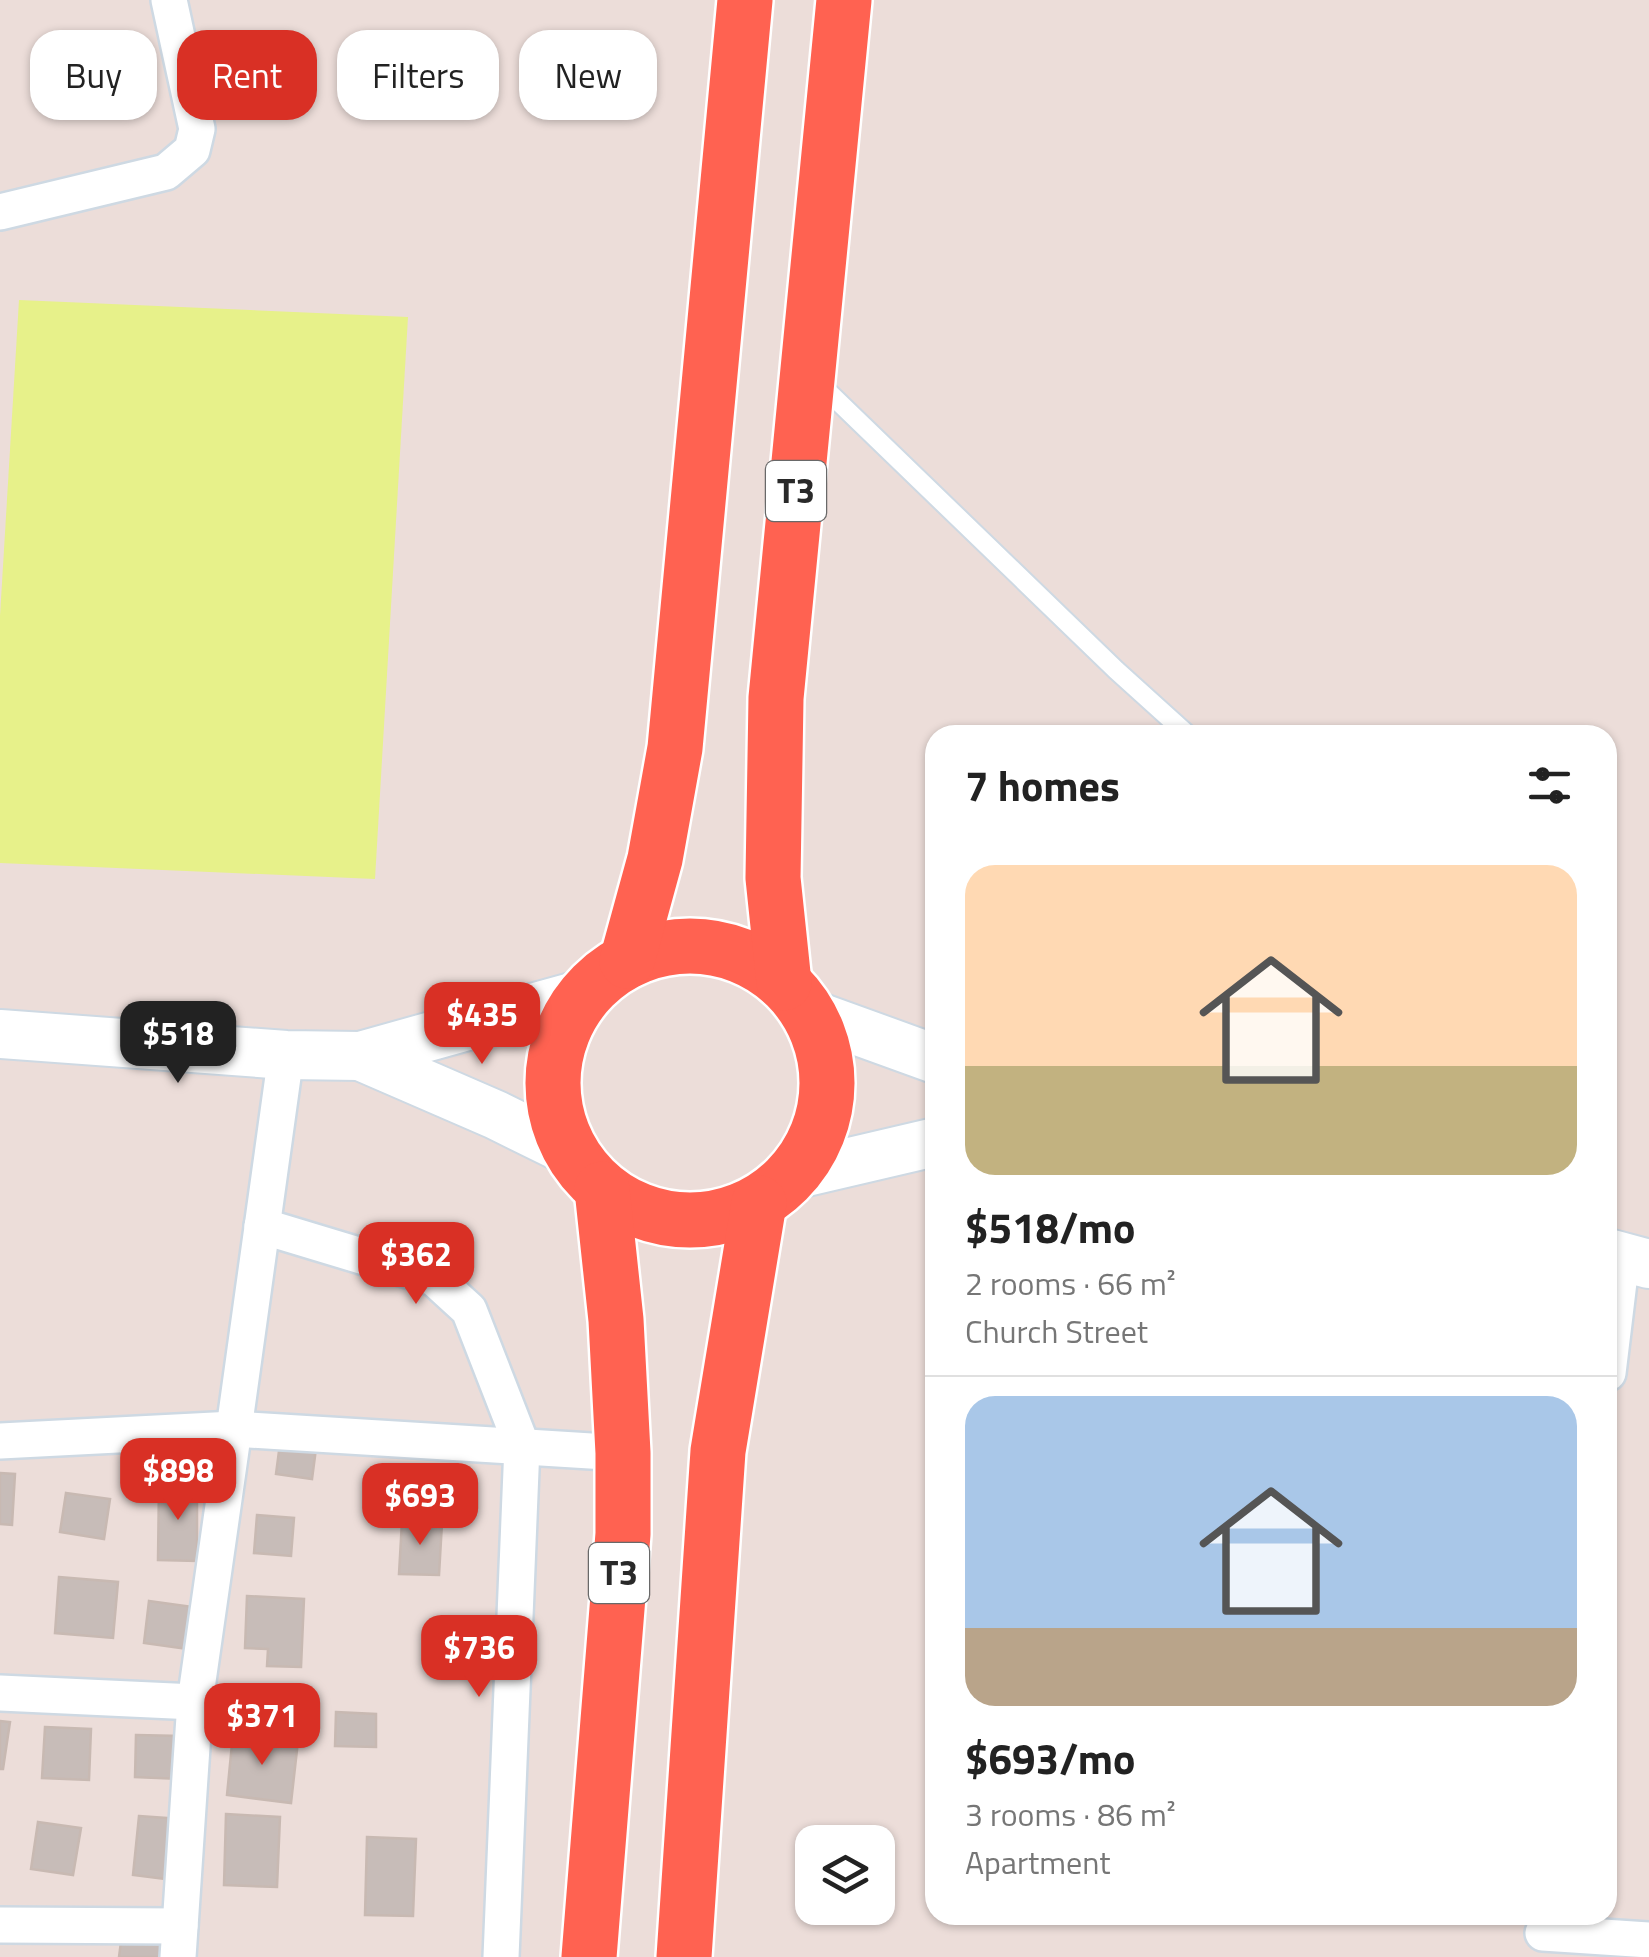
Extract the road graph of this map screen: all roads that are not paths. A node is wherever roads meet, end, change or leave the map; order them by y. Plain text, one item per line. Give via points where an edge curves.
1 (170, 0) edge
2 (744, 0) edge
3 (844, 0) edge
4 (0, 212) edge
5 (808, 372) junction
6 (1177, 725) edge
7 (606, 976) junction
8 (796, 998) junction
9 (0, 1034) edge
10 (286, 1055) junction
11 (925, 1055) edge
12 (360, 1056) junction
13 (925, 1145) edge
14 (586, 1170) junction
15 (777, 1189) junction
16 (262, 1226) junction
17 (1626, 1258) edge
18 (1617, 1316) edge
19 (234, 1429) junction
20 (0, 1441) edge
21 (522, 1446) junction
22 (622, 1452) junction
23 (0, 1693) edge
24 (195, 1702) junction
25 (0, 1925) edge
26 (1543, 1935) edge
27 (1649, 1940) edge
28 (179, 1942) edge
29 (502, 1957) edge
30 (590, 1957) edge
31 (684, 1957) edge

1 - 4 street via 196,129 192,150 166,172
2 - 7 highway via 675,748 655,859
3 - 5 highway, T3
5 - 6 lane
5 - 8 highway, T3 via 776,698 773,878
7 - 8 highway via 666,947 708,947 748,959
7 - 12 street
7 - 14 highway via 564,1028 553,1070 556,1112
8 - 11 street
8 - 15 highway via 824,1054 827,1096 817,1138
9 - 10 street
10 - 12 street
10 - 16 street
12 - 14 street via 496,1115
13 - 15 street
14 - 15 highway via 638,1211 678,1221 720,1218
14 - 22 highway, T3 via 616,1320
15 - 31 highway via 718,1451
16 - 19 street
16 - 21 street via 434,1278 469,1310
17 - 18 street
19 - 20 street
19 - 21 street
19 - 24 street
21 - 22 street
21 - 29 street
22 - 30 highway, T3 via 622,1534
23 - 24 street
24 - 28 street
25 - 28 street
26 - 27 street

